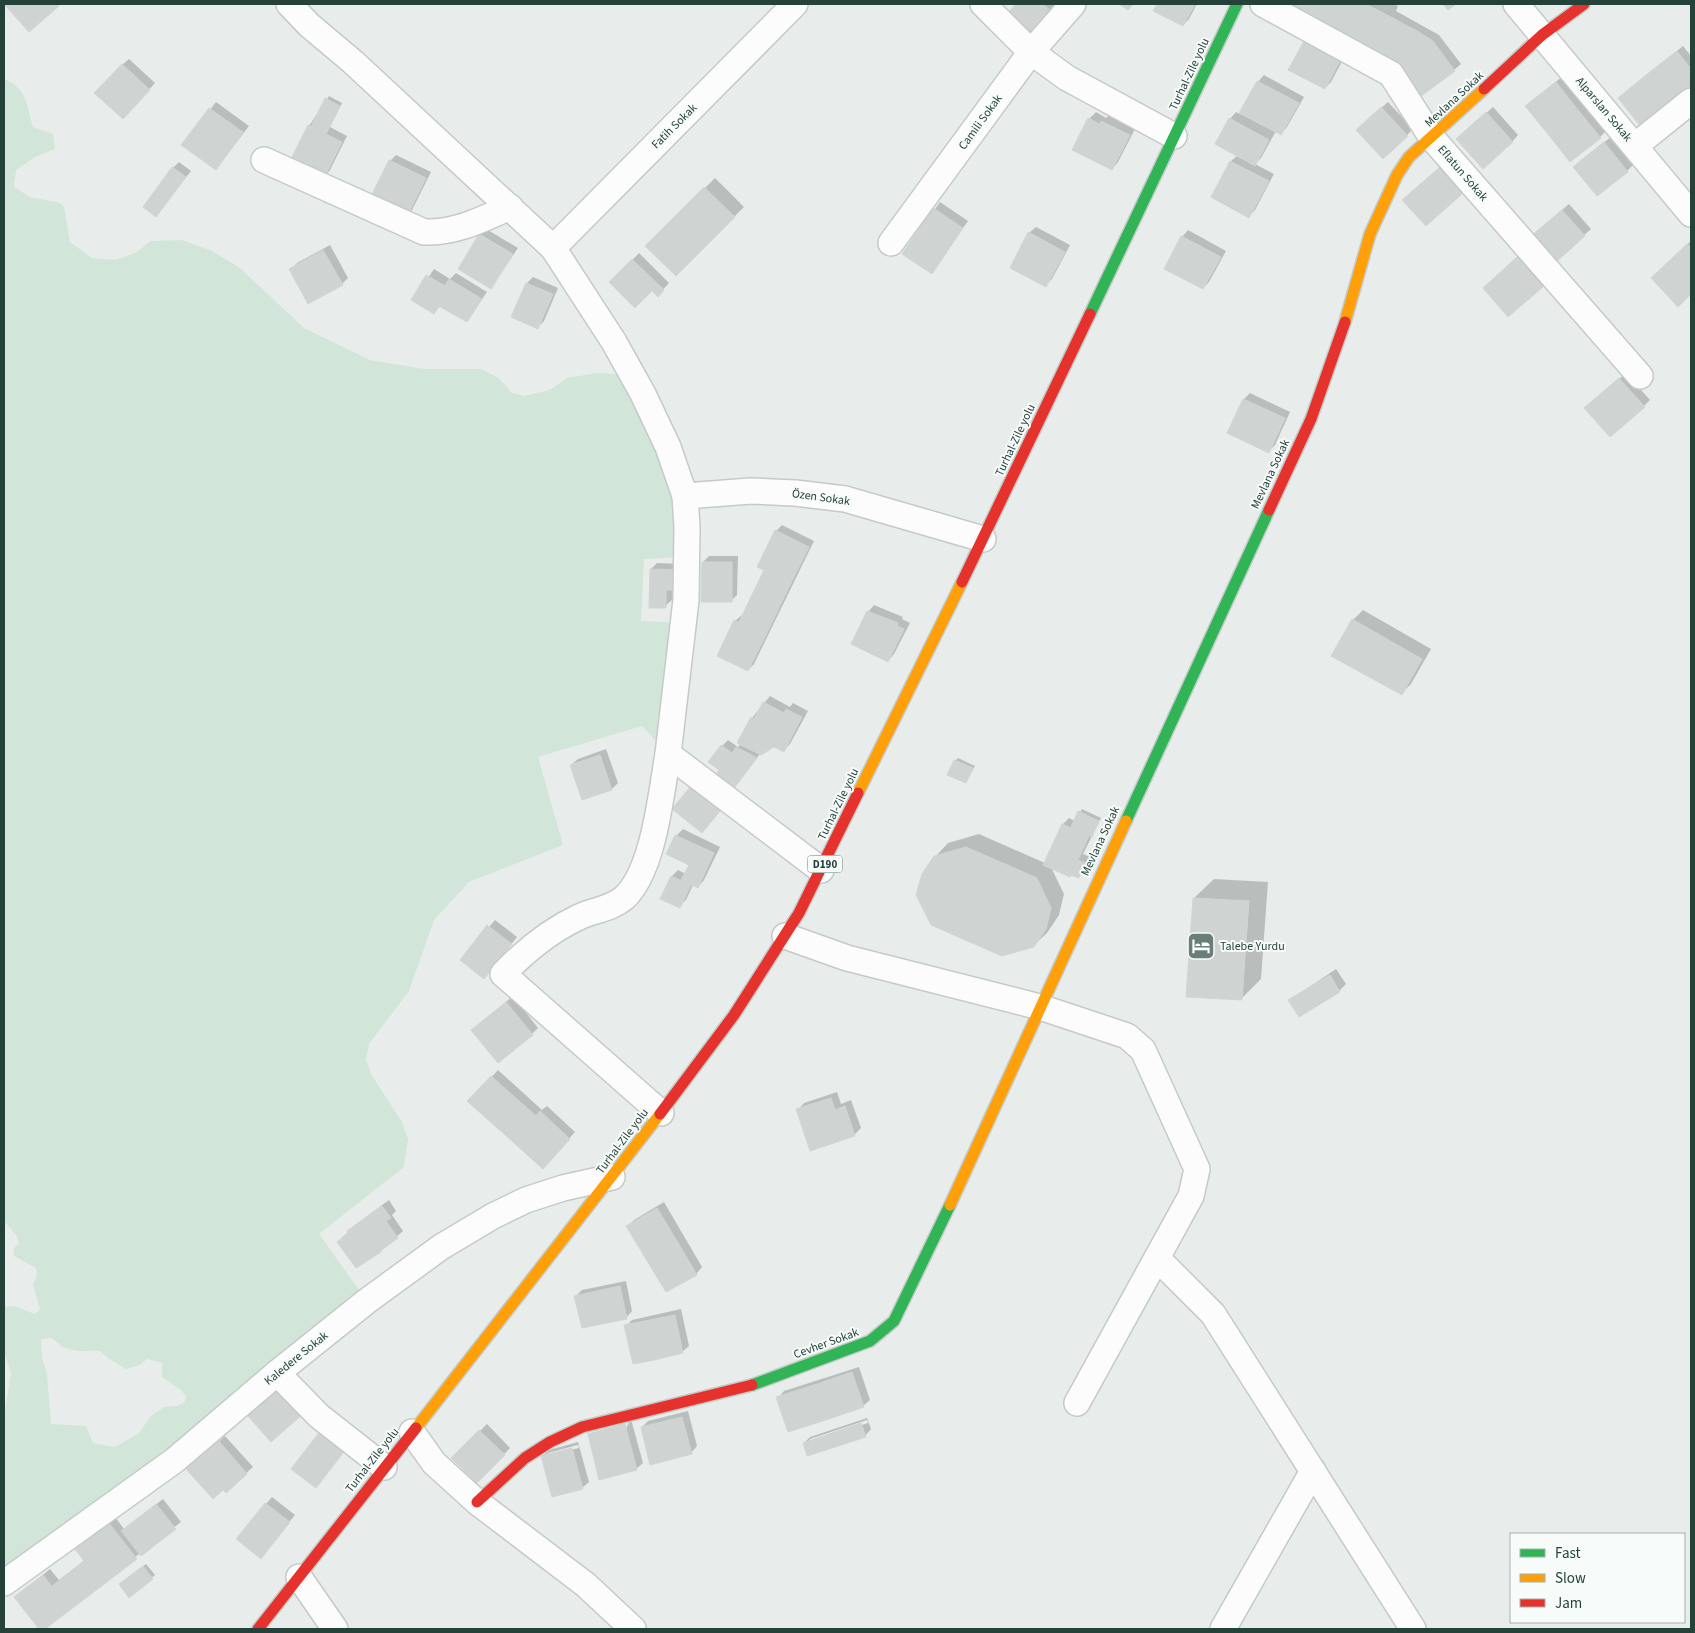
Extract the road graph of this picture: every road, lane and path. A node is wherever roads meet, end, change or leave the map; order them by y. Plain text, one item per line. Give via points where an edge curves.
1 (289, 4) edge
2 (795, 4) edge
3 (983, 4) edge
4 (1073, 4) edge
5 (1237, 4) edge
6 (1263, 4) edge
7 (1516, 4) edge
8 (1584, 4) edge
9 (1542, 35) junction
10 (1030, 52) junction
11 (1691, 101) edge
12 (1174, 136) junction
13 (1432, 138) junction
14 (1635, 146) junction
15 (264, 160) dead end
16 (510, 207) junction
17 (1691, 214) edge
18 (891, 243) dead end
19 (554, 248) junction
20 (1640, 376) dead end
21 (684, 496) junction
22 (984, 539) junction
23 (668, 754) junction
24 (821, 870) junction
25 (785, 936) junction
26 (1040, 1006) junction
27 (661, 1113) junction
28 (612, 1177) junction
29 (1157, 1258) junction
30 (277, 1372) junction
31 (1077, 1403) dead end
32 (412, 1432) junction
33 (384, 1467) junction
34 (1313, 1471) junction
35 (477, 1502) junction
36 (298, 1577) junction
37 (4, 1583) edge
38 (258, 1629) edge
39 (335, 1629) edge
40 (633, 1629) edge
41 (1223, 1629) edge
42 (1413, 1629) edge

1 - 16 street
2 - 19 street, Fatih Sokak
3 - 10 street
4 - 10 street, Camili Sokak
5 - 12 street, Turhal-Zile yolu / D190
6 - 13 street, Eflatun Sokak via 1391,74
7 - 9 street, Alparslan Sokak
8 - 9 street, Mevlana Sokak
9 - 13 street, Mevlana Sokak
9 - 14 street, Alparslan Sokak
10 - 12 street via 1067,78
10 - 18 street, Camili Sokak
11 - 14 street
12 - 22 street, Turhal-Zile yolu / D190
13 - 20 street, Eflatun Sokak
13 - 26 street, Mevlana Sokak via 1409,157 1384,199 1332,364 1311,419
14 - 17 street, Alparslan Sokak
15 - 16 street via 424,232 442,233 460,228
16 - 19 street
19 - 21 street via 643,394 668,447
21 - 22 street, Özen Sokak via 751,491 845,499
21 - 23 street via 688,557 686,600
22 - 24 street, Turhal-Zile yolu / D190
23 - 24 street
23 - 27 street via 656,820 641,873 632,889 608,908 580,917 554,931 526,950 503,974
24 - 25 street, Turhal-Zile yolu / D190
25 - 26 street via 847,958
25 - 27 street, Turhal-Zile yolu / D190 via 734,1016
26 - 29 street via 1127,1036 1138,1044 1146,1058 1197,1169 1191,1196
26 - 35 street, Cevher Sokak via 905,1302 884,1331 870,1341 758,1383 574,1430 534,1450 513,1465
27 - 28 street, Turhal-Zile yolu / D190
28 - 30 street, Kaledere Sokak via 526,1200 492,1216 396,1280
28 - 32 street, Turhal-Zile yolu / D190
29 - 31 street
29 - 34 street via 1213,1314
30 - 33 street via 319,1416
30 - 37 street, Kaledere Sokak via 175,1460
32 - 33 street, Turhal-Zile yolu / D190
32 - 35 street via 434,1463
33 - 36 street, Turhal-Zile yolu / D190
34 - 41 street
34 - 42 street
35 - 40 street via 586,1585
36 - 38 street, Turhal-Zile yolu / D190
36 - 39 street

